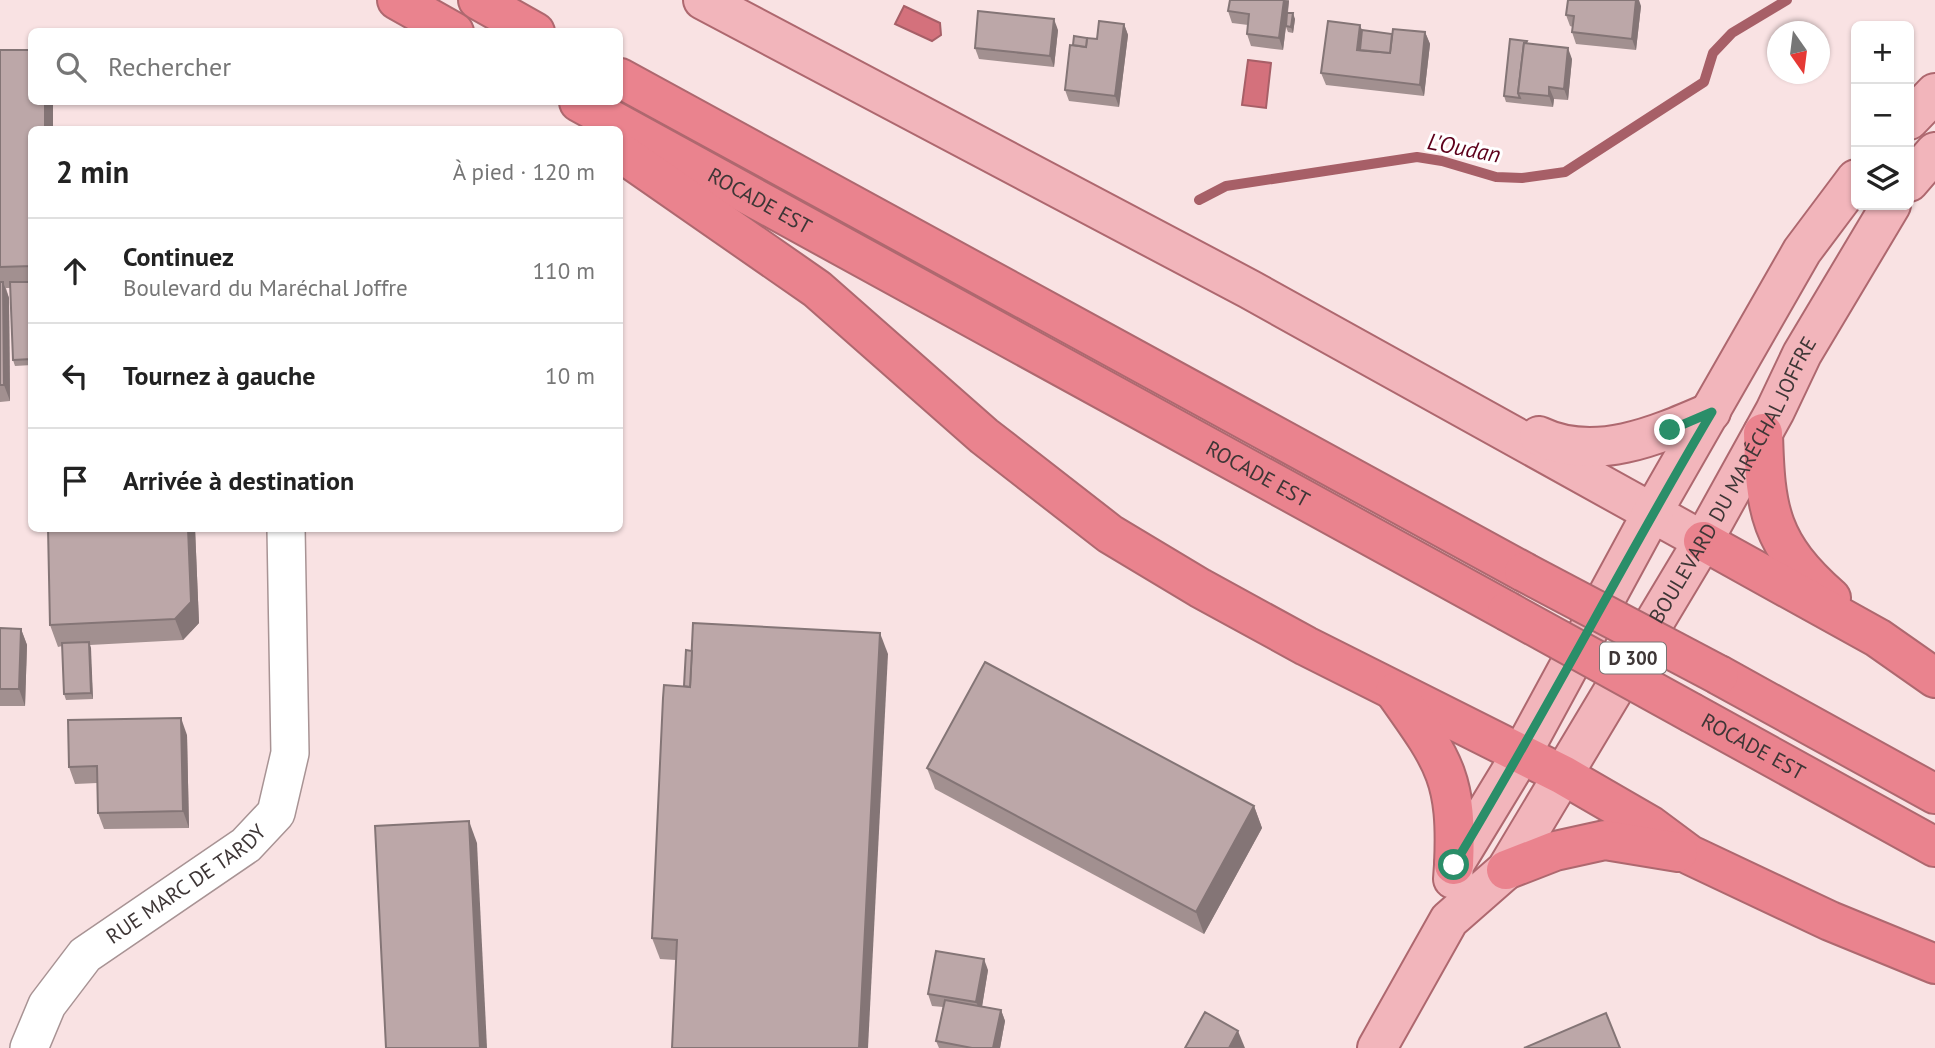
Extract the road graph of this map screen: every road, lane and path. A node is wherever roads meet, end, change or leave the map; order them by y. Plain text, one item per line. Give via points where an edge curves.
1 (397, 0) edge
2 (478, 0) edge
3 (703, 0) edge
4 (447, 28) edge
5 (528, 28) edge
6 (623, 80) edge
7 (1935, 93) edge
8 (562, 105) edge
9 (587, 114) edge
10 (1914, 115) edge
11 (605, 126) edge
12 (623, 137) edge
13 (1935, 152) edge
14 (623, 153) edge
15 (1914, 176) edge
16 (693, 183) junction
17 (1851, 186) edge
18 (1888, 210) edge
19 (1346, 344) junction
20 (1712, 412) junction
21 (1763, 433) junction
22 (1652, 513) junction
23 (286, 532) edge
24 (1703, 541) junction
25 (1878, 638) junction
26 (1935, 678) edge
27 (1392, 687) junction
28 (1522, 753) junction
29 (1563, 775) junction
30 (1935, 794) edge
31 (1935, 846) edge
32 (1690, 855) junction
33 (1454, 865) junction
34 (1506, 870) junction
35 (1449, 920) junction
36 (1935, 964) edge
37 (29, 1048) edge
38 (1377, 1048) edge

1 - 4 highway
2 - 5 highway
3 - 19 main road
6 - 30 highway, ROCADE EST, bridge
7 - 10 main road
8 - 9 highway, ROCADE EST
9 - 11 highway, ROCADE EST
12 - 16 highway, ROCADE EST
13 - 15 main road
14 - 16 highway
16 - 27 highway via 984,436 1110,534 1200,588
16 - 31 highway, ROCADE EST, bridge via 1507,611
17 - 20 main road, BOULEVARD DU MARÉCHAL JOFFRE / D 300 via 1802,251
18 - 21 main road, BOULEVARD DU MARÉCHAL JOFFRE / D 300 via 1801,354
19 - 20 main road via 1555,443 1589,448 1612,445 1670,430
19 - 22 main road
20 - 22 main road, BOULEVARD DU MARÉCHAL JOFFRE / D 300
21 - 24 main road, BOULEVARD DU MARÉCHAL JOFFRE / D 300
21 - 25 highway via 1769,513 1781,542 1812,581
22 - 24 main road
22 - 28 main road, BOULEVARD DU MARÉCHAL JOFFRE / D 300
23 - 37 street, RUE MARC DE TARDY via 290,753 276,813 246,845 85,956 47,1006
24 - 25 highway
24 - 29 main road, BOULEVARD DU MARÉCHAL JOFFRE / D 300
25 - 26 highway
27 - 28 highway
27 - 33 highway via 1438,752 1452,789
28 - 29 highway
28 - 33 main road, BOULEVARD DU MARÉCHAL JOFFRE
29 - 32 highway via 1651,826
29 - 34 main road, BOULEVARD DU MARÉCHAL JOFFRE
32 - 34 highway via 1605,840 1555,851
32 - 36 highway
33 - 35 main road, BOULEVARD DU MARÉCHAL JOFFRE
34 - 35 main road, BOULEVARD DU MARÉCHAL JOFFRE
35 - 38 main road, BOULEVARD DU MARÉCHAL JOFFRE

